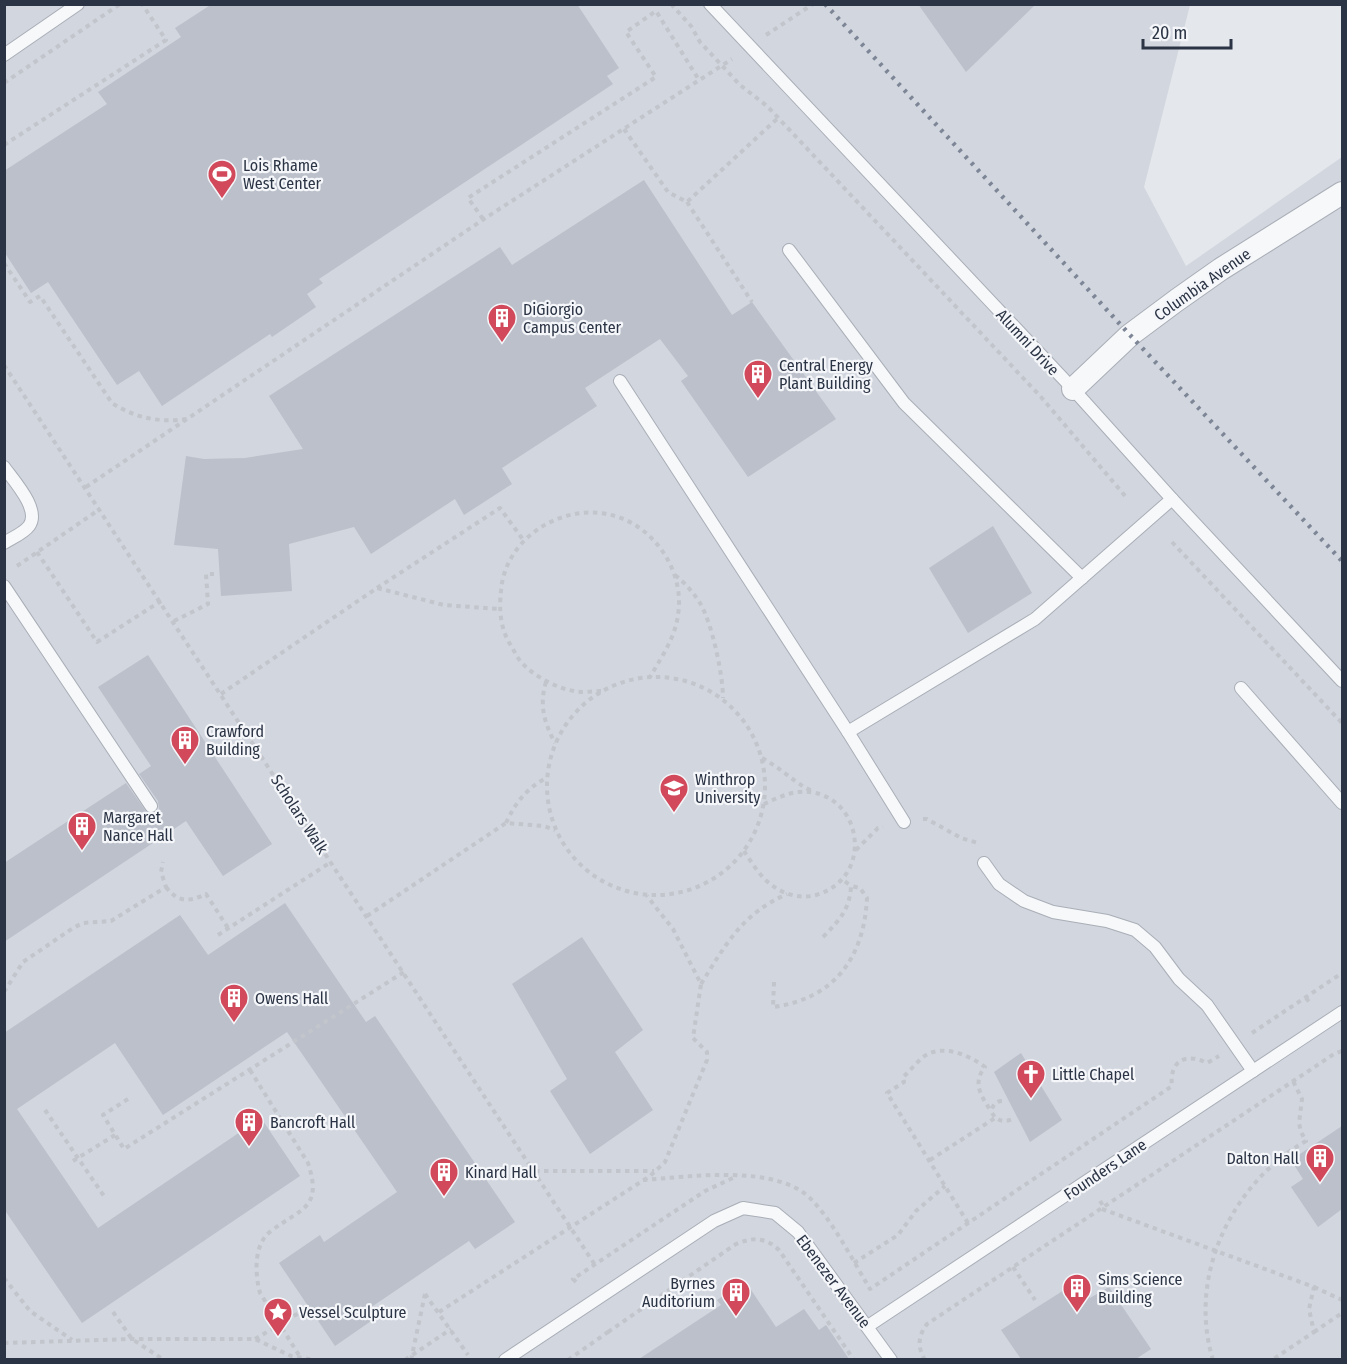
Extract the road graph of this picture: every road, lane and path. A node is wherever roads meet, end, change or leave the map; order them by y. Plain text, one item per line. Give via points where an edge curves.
1 (78, 4) edge
2 (120, 4) edge
3 (142, 4) edge
4 (671, 4) edge
5 (710, 4) edge
6 (813, 4) edge
7 (763, 37) dead end
8 (4, 55) edge
9 (732, 58) dead end
10 (722, 65) junction
11 (699, 80) junction
12 (4, 83) edge
13 (778, 118) junction
14 (624, 129) junction
15 (4, 145) edge
16 (1342, 193) edge
17 (687, 202) junction
18 (483, 219) junction
19 (789, 250) dead end
20 (4, 263) edge
21 (752, 302) dead end
22 (4, 365) edge
23 (1023, 368) dead end
24 (1017, 372) junction
25 (620, 381) dead end
26 (1073, 389) junction
27 (188, 419) junction
28 (4, 467) edge
29 (86, 487) junction
30 (1126, 496) dead end
31 (1172, 499) junction
32 (100, 509) junction
33 (524, 541) junction
34 (1172, 542) dead end
35 (4, 543) edge
36 (37, 552) junction
37 (17, 566) dead end
38 (214, 574) dead end
39 (675, 574) junction
40 (1082, 578) junction
41 (4, 586) edge
42 (377, 588) junction
43 (161, 601) junction
44 (499, 609) junction
45 (174, 621) junction
46 (650, 677) junction
47 (546, 681) junction
48 (1342, 681) edge
49 (1241, 688) dead end
50 (602, 691) junction
51 (221, 694) junction
52 (723, 699) junction
53 (1342, 723) edge
54 (848, 732) junction
55 (555, 743) junction
56 (762, 758) junction
57 (546, 777) junction
58 (815, 793) junction
59 (1342, 803) edge
60 (764, 804) junction
61 (151, 806) dead end
62 (904, 822) junction
63 (506, 823) junction
64 (555, 830) junction
65 (981, 844) dead end
66 (856, 850) junction
67 (744, 851) junction
68 (164, 862) dead end
69 (331, 862) junction
70 (984, 863) dead end
71 (842, 879) junction
72 (851, 886) junction
73 (166, 887) junction
74 (788, 894) junction
75 (646, 895) junction
76 (367, 916) junction
77 (228, 928) junction
78 (219, 935) dead end
79 (823, 936) dead end
80 (404, 972) junction
81 (1342, 973) edge
82 (774, 982) dead end
83 (701, 984) junction
84 (4, 992) edge
85 (1306, 998) junction
86 (1310, 1003) dead end
87 (1342, 1012) edge
88 (1234, 1045) junction
89 (1340, 1050) edge
90 (250, 1070) junction
91 (1252, 1071) junction
92 (1293, 1081) junction
93 (128, 1099) dead end
94 (1002, 1101) dead end
95 (45, 1110) dead end
96 (991, 1111) junction
97 (995, 1118) junction
98 (1013, 1119) dead end
99 (115, 1135) junction
100 (1069, 1155) junction
101 (78, 1158) junction
102 (1073, 1160) dead end
103 (73, 1161) dead end
104 (930, 1161) junction
105 (534, 1171) junction
106 (655, 1171) junction
107 (736, 1177) junction
108 (643, 1180) junction
109 (945, 1186) junction
110 (106, 1199) dead end
111 (1100, 1201) dead end
112 (1103, 1208) junction
113 (968, 1223) junction
114 (571, 1227) junction
115 (1215, 1250) junction
116 (854, 1263) junction
117 (595, 1265) junction
118 (1013, 1267) junction
119 (4, 1278) edge
120 (576, 1282) dead end
121 (1314, 1287) junction
122 (1035, 1300) dead end
123 (1342, 1300) edge
124 (309, 1307) dead end
125 (113, 1312) dead end
126 (439, 1312) junction
127 (1342, 1313) edge
128 (279, 1323) junction
129 (868, 1326) junction
130 (451, 1329) junction
131 (1314, 1332) junction
132 (132, 1339) junction
133 (255, 1339) junction
134 (73, 1340) junction
135 (4, 1343) edge
136 (468, 1354) dead end
137 (412, 1357) edge
138 (301, 1358) edge
139 (573, 1358) edge
140 (164, 1359) edge
141 (315, 1359) edge
142 (405, 1359) edge
143 (505, 1359) edge
144 (568, 1359) edge
145 (854, 1359) edge
146 (891, 1359) edge
147 (925, 1359) edge
148 (1213, 1359) edge
149 (1272, 1359) edge

1 - 8 lane
2 - 12 path
3 - 15 path via 166,40
4 - 10 path
5 - 26 lane, Alumni Drive
6 - 7 path
9 - 10 path
10 - 11 path
10 - 13 path
11 - 14 path
11 - 18 path via 656,11 626,32 656,77 468,198
13 - 17 path
13 - 24 path
14 - 17 path via 668,192
14 - 18 path
16 - 26 street, Columbia Avenue via 1177,300 1130,335
17 - 21 path
18 - 27 path
19 - 40 lane via 904,403
20 - 27 path via 30,302 40,296 112,403 153,420
22 - 29 path, Scholars Walk
23 - 24 path
24 - 30 path
25 - 54 lane
26 - 31 lane, Alumni Drive
27 - 29 path
28 - 35 lane via 32,508 28,527
29 - 32 path, Scholars Walk
31 - 40 lane
31 - 48 lane, Alumni Drive
32 - 36 path
32 - 43 path, Scholars Walk
33 - 39 path via 558,518 586,512 615,516 648,535 662,549
33 - 42 path via 500,508
33 - 44 path via 501,580
34 - 53 path
36 - 37 path
36 - 43 path via 97,642
38 - 45 path via 206,574 208,604
39 - 46 path via 678,616 673,635
39 - 52 path via 701,605 710,628
40 - 54 lane via 1035,619
41 - 61 lane
42 - 44 path via 444,605
42 - 51 path
43 - 45 path, Scholars Walk
44 - 47 path via 506,638 522,663
45 - 51 path, Scholars Walk
46 - 50 path via 625,681
46 - 52 path via 688,682
47 - 50 path via 574,691
47 - 55 path via 541,697
49 - 59 lane
50 - 55 path via 583,705
51 - 69 path, Scholars Walk
52 - 56 path via 747,725
54 - 62 lane
55 - 57 path
56 - 58 path
56 - 60 path
57 - 63 path via 530,786 512,808
57 - 64 path via 549,813
58 - 60 path via 798,792
58 - 66 path via 833,801 846,814 854,831
60 - 67 path via 757,829
62 - 65 path via 927,819
62 - 66 path via 878,828
63 - 64 path
63 - 76 path
64 - 75 path via 583,868 602,881
66 - 71 path
67 - 74 path via 772,886
67 - 75 path via 711,881 669,895
68 - 73 path via 161,872
69 - 76 path, Scholars Walk
69 - 77 path
70 - 88 lane via 999,884 1024,901 1053,912 1135,930 1207,1005
71 - 72 path
71 - 74 path via 813,896
72 - 79 path via 845,913
72 - 82 path via 860,888 867,906 858,944 846,968 831,985 791,1005 773,1007
73 - 77 path via 173,896 184,900 206,894
73 - 84 path via 111,921 83,923 73,928 23,962
74 - 83 path via 770,902 737,929
75 - 83 path via 672,929
76 - 80 path, Scholars Walk
77 - 78 path
80 - 90 path
80 - 105 path, Scholars Walk
81 - 85 path
83 - 106 path via 693,1038 707,1052 707,1060 664,1162
85 - 86 path
85 - 88 path
87 - 91 lane, Founders Lane
88 - 91 lane
88 - 100 path via 1208,1064 1186,1058 1177,1063 1171,1075 1172,1086
89 - 92 path
90 - 99 path via 124,1149
90 - 128 path via 314,1179 308,1206 269,1232 258,1258 260,1293
91 - 129 lane, Founders Lane
92 - 112 path
92 - 115 path via 1302,1099 1299,1123 1306,1141 1277,1161 1246,1194 1233,1211
93 - 99 path via 103,1115
94 - 96 path
95 - 101 path
96 - 97 path
96 - 104 path via 978,1091 985,1067 954,1052 929,1054 921,1059 903,1077 904,1082 887,1093
97 - 98 path
97 - 104 path
99 - 101 path
100 - 102 path
100 - 113 path
101 - 103 path
101 - 110 path
104 - 109 path
105 - 106 path
105 - 114 path, Scholars Walk
106 - 108 path
107 - 108 path
107 - 116 path via 772,1179 810,1198
107 - 117 path via 705,1191
108 - 114 path
109 - 113 path
109 - 116 path via 916,1211 898,1234
111 - 112 path
112 - 115 path
112 - 118 path
113 - 116 path via 870,1289
114 - 117 path, Scholars Walk
114 - 126 path
115 - 121 path
115 - 148 path via 1206,1317
117 - 120 path via 573,1279
118 - 122 path
118 - 147 path via 927,1324 919,1340 919,1350
119 - 134 path via 30,1311
121 - 123 path
121 - 131 path via 1310,1309
124 - 128 path
125 - 132 path
126 - 130 path
126 - 137 path via 425,1294
127 - 131 path
128 - 133 path
128 - 138 path
129 - 143 lane, Ebenezer Avenue via 798,1232 776,1212 742,1208 714,1221
129 - 146 lane, Ebenezer Avenue
130 - 136 path
130 - 137 path
131 - 149 path
132 - 133 path
132 - 134 path
132 - 140 path
133 - 138 path
134 - 135 path
137 - 142 path
138 - 141 path
139 - 144 path
139 - 145 path via 736,1244 760,1238 779,1250

